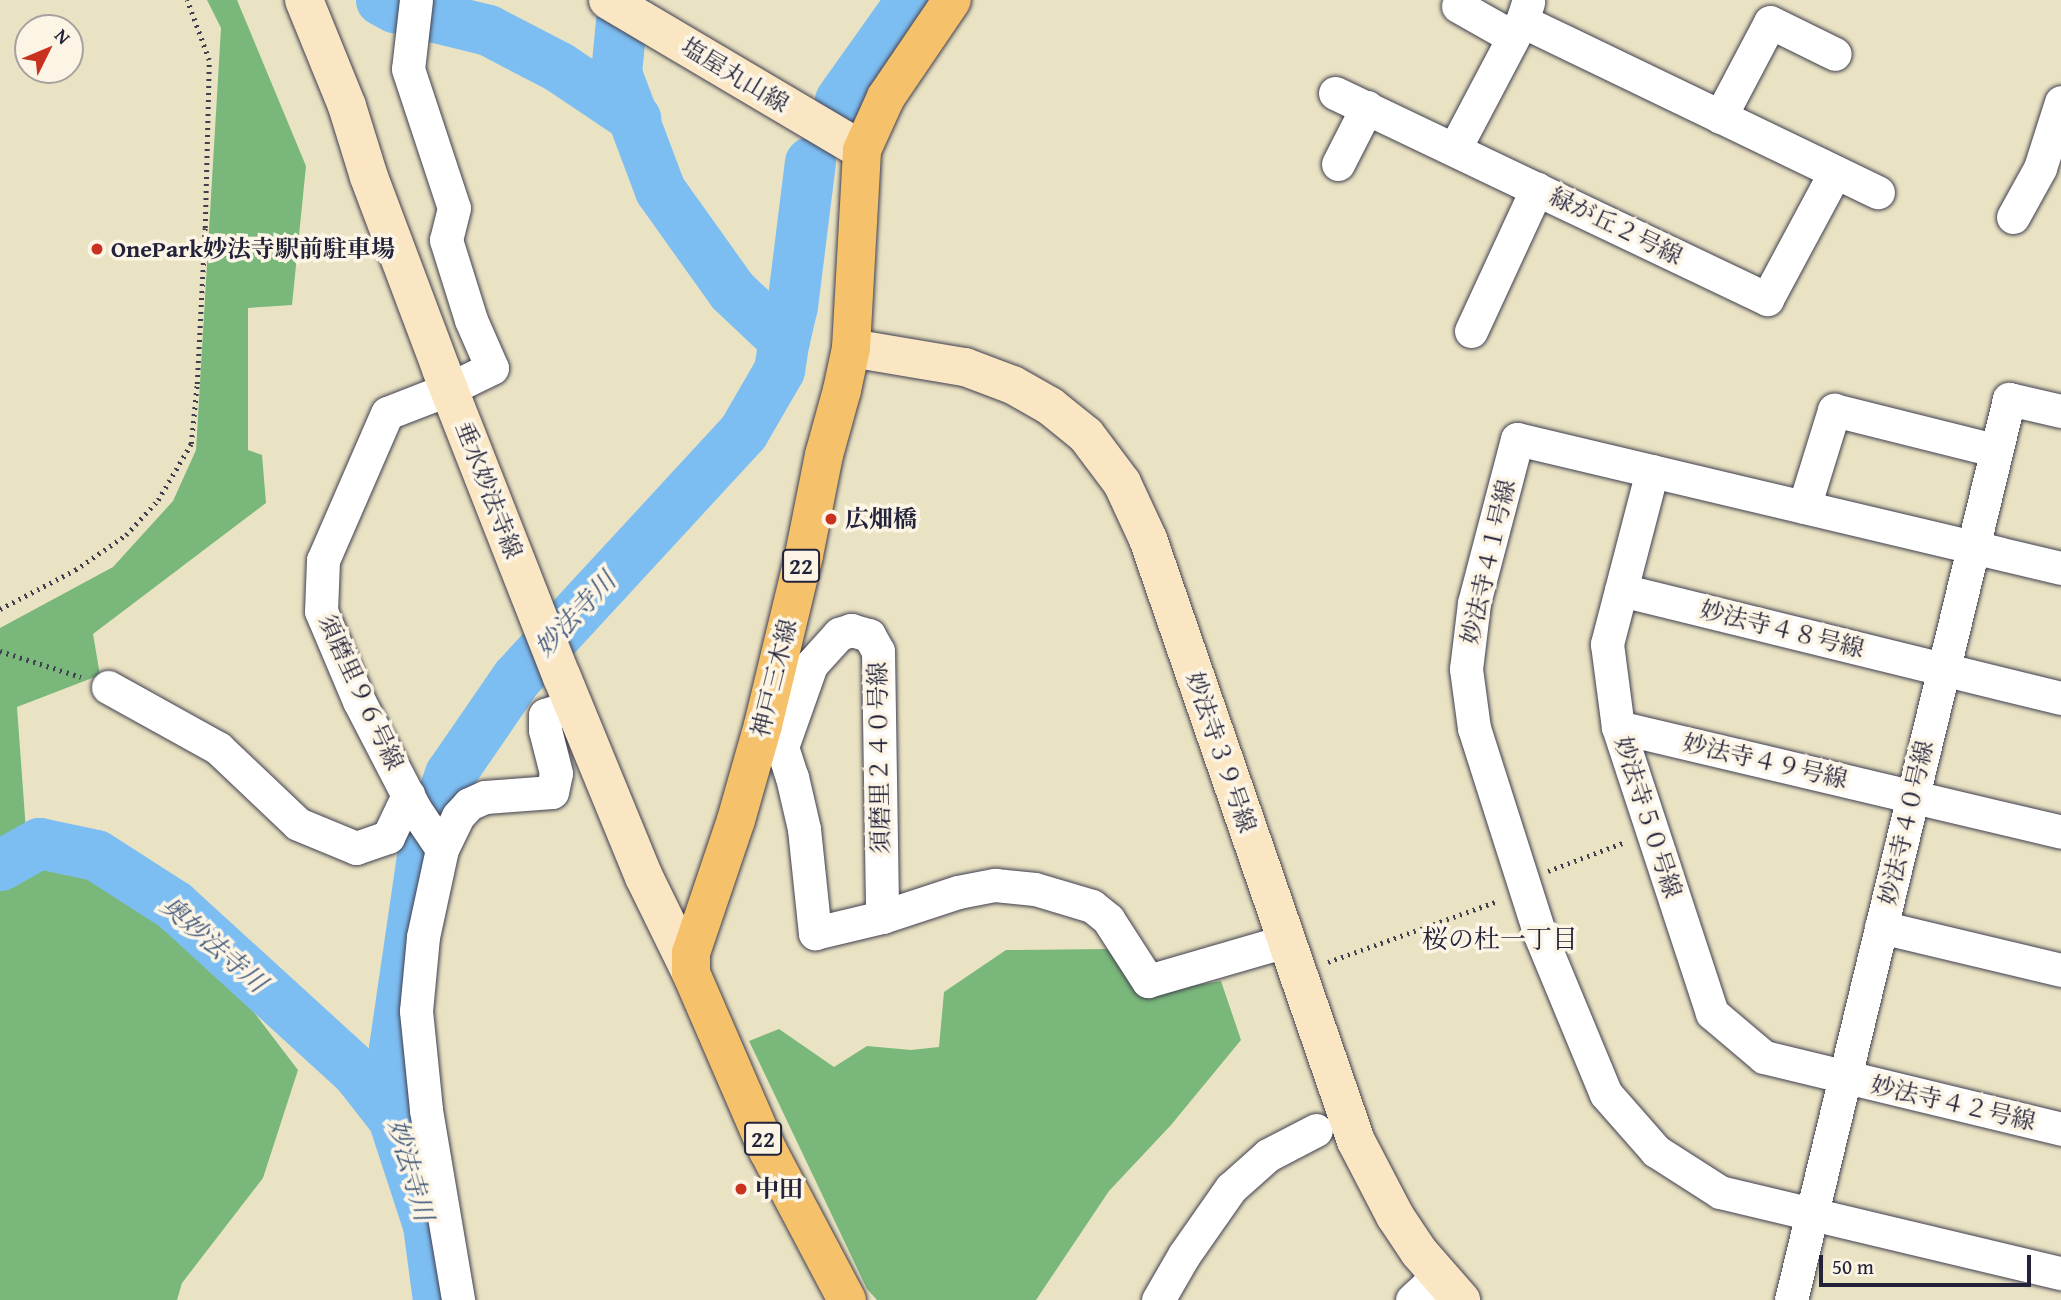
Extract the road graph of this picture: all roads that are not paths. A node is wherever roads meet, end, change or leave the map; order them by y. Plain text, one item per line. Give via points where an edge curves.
1 (304, 0) edge
2 (608, 0) edge
3 (952, 0) edge
4 (1458, 6) dead end
5 (414, 8) edge
6 (1521, 19) edge
7 (1835, 54) dead end
8 (1335, 93) dead end
9 (2061, 102) edge
10 (1367, 107) junction
11 (1720, 117) junction
12 (1455, 148) junction
13 (862, 150) junction
14 (1338, 164) dead end
15 (1835, 172) junction
16 (1537, 188) junction
17 (1878, 192) dead end
18 (2014, 217) dead end
19 (1471, 331) dead end
20 (851, 348) junction
21 (449, 389) junction
22 (2061, 411) edge
23 (1995, 450) junction
24 (1651, 471) junction
25 (1804, 507) junction
26 (1973, 547) junction
27 (2061, 568) edge
28 (1621, 590) junction
29 (1943, 669) junction
30 (108, 687) road end
31 (568, 691) junction
32 (2061, 698) edge
33 (1618, 727) junction
34 (772, 736) junction
35 (1912, 795) junction
36 (412, 802) junction
37 (2061, 831) edge
38 (442, 847) junction
39 (881, 917) junction
40 (1881, 928) junction
41 (1286, 941) junction
42 (2061, 971) edge
43 (691, 973) junction
44 (1844, 1078) junction
45 (2061, 1129) edge
46 (1316, 1130) dead end
47 (1812, 1215) junction
48 (2061, 1273) edge
49 (1437, 1292) edge
50 (458, 1300) edge
51 (847, 1300) edge
52 (1158, 1300) edge
53 (1791, 1300) edge

1 - 21 street, 垂水妙法寺線
2 - 13 street, 塩屋丸山線
3 - 13 main road, 神戸三木線 / 22 via 886,97
4 - 6 street
5 - 21 street, 須磨里９６号線 via 408,69 454,208 446,240 471,320 492,368
6 - 11 street
6 - 12 street
7 - 11 street via 1770,22
8 - 10 street, 緑が丘２号線
9 - 18 street via 2040,168
10 - 12 street, 緑が丘２号線
10 - 14 street
11 - 15 street
12 - 16 street, 緑が丘２号線
13 - 20 main road, 神戸三木線 / 22
15 - 16 street, 緑が丘２号線 via 1767,299
15 - 17 street
16 - 19 street via 1482,276
20 - 34 main road, 神戸三木線 / 22
20 - 41 street, 妙法寺３９号線 via 965,367 1013,385 1068,419 1110,464 1132,500 1147,539
21 - 31 street, 垂水妙法寺線
21 - 36 street, 須磨里９６号線 via 387,413 323,560 320,611 359,701
22 - 23 street, 妙法寺４０号線 via 2009,399
23 - 25 street via 1834,410
23 - 26 street, 妙法寺４０号線
24 - 25 street, 妙法寺４１号線
24 - 28 street, 妙法寺５０号線
24 - 47 street, 妙法寺４１号線 via 1517,439 1474,603 1466,669 1474,728 1513,890 1540,935 1606,1094 1656,1151 1720,1192
25 - 26 street, 妙法寺４１号線
26 - 27 street
26 - 29 street, 妙法寺４０号線
28 - 29 street, 妙法寺４８号線
28 - 33 street, 妙法寺５０号線 via 1607,644
29 - 32 street, 妙法寺４８号線
29 - 35 street, 妙法寺４０号線
30 - 36 street via 218,748 298,824 356,848 388,837
31 - 38 street via 545,715 556,773 552,792 485,797 469,804
31 - 43 street, 垂水妙法寺線 via 644,877
33 - 35 street, 妙法寺４９号線
33 - 44 street, 妙法寺５０号線 via 1712,1013 1764,1057
34 - 39 street via 804,829 815,933
34 - 39 street, 須磨里２４０号線 via 811,665 839,634 851,630 869,635 878,651
34 - 43 main road, 神戸三木線 / 22 via 695,934
35 - 37 street, 妙法寺４９号線
35 - 40 street, 妙法寺４０号線
36 - 38 street, 須磨里９６号線
38 - 50 street via 423,937 416,1011 426,1111
39 - 41 street via 995,885 1035,889 1100,912 1148,981
40 - 42 street
40 - 44 street, 妙法寺４０号線
41 - 49 street, 妙法寺３９号線 via 1356,1141
43 - 51 main road, 神戸三木線 / 22 via 768,1151
44 - 45 street, 妙法寺４２号線
44 - 47 street, 妙法寺４０号線
46 - 52 street via 1268,1155 1231,1188
47 - 48 street, 妙法寺４１号線
47 - 53 street, 妙法寺４０号線

